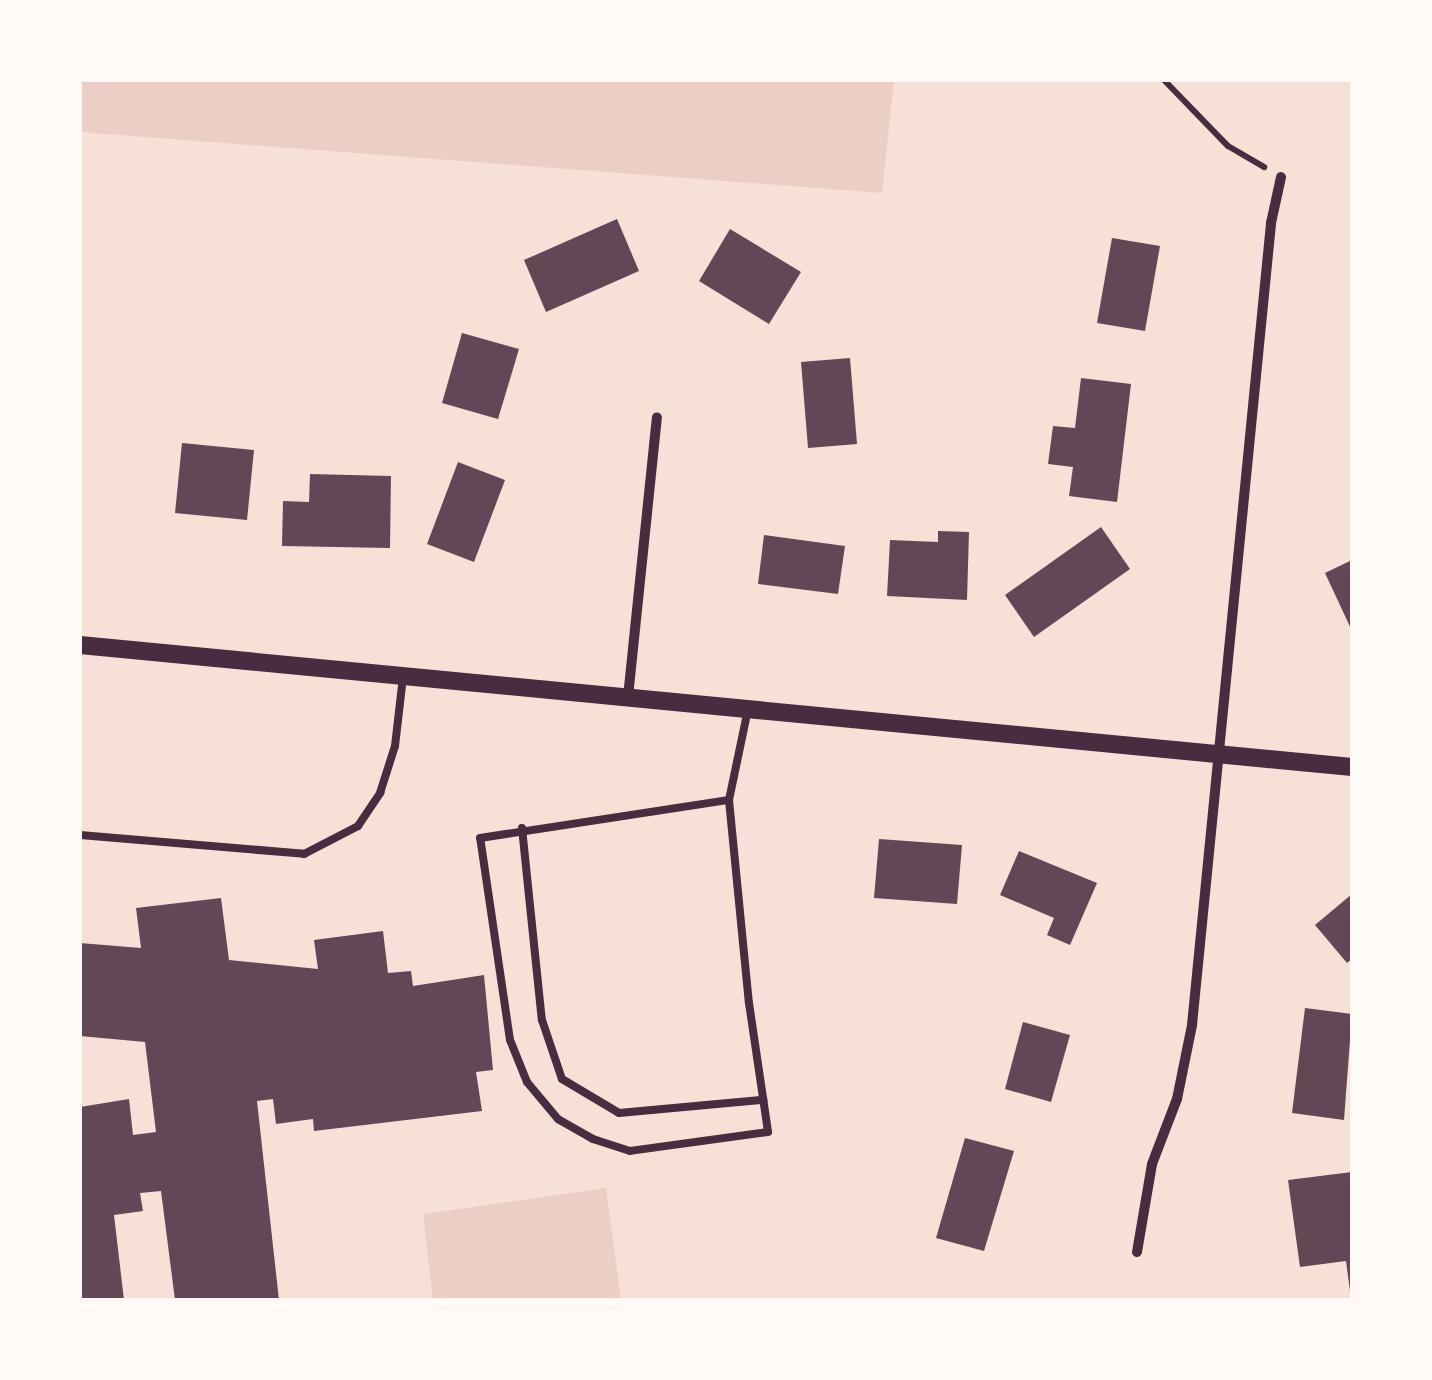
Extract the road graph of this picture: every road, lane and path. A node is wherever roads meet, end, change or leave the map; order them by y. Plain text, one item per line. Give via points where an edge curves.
1 (1164, 80) edge
2 (1281, 177) joint
3 (657, 418) dead end
4 (80, 645) edge
5 (403, 678) junction
6 (628, 697) junction
7 (748, 708) junction
8 (1218, 754) junction
9 (1352, 767) edge
10 (729, 800) junction
11 (522, 828) junction
12 (80, 834) edge
13 (763, 1100) junction
14 (1137, 1252) dead end

1 - 2 path via 1228,146
2 - 8 street
3 - 6 street
4 - 5 street
5 - 6 street
5 - 12 lane via 380,793 358,826 304,854
6 - 7 street
7 - 8 street
7 - 10 lane
8 - 9 street
8 - 14 street via 1187,1056 1152,1164
10 - 11 lane
10 - 13 lane
11 - 13 lane via 542,1020 562,1079 619,1113
11 - 13 lane via 480,838 510,1040 527,1082 558,1119 630,1151 768,1132

